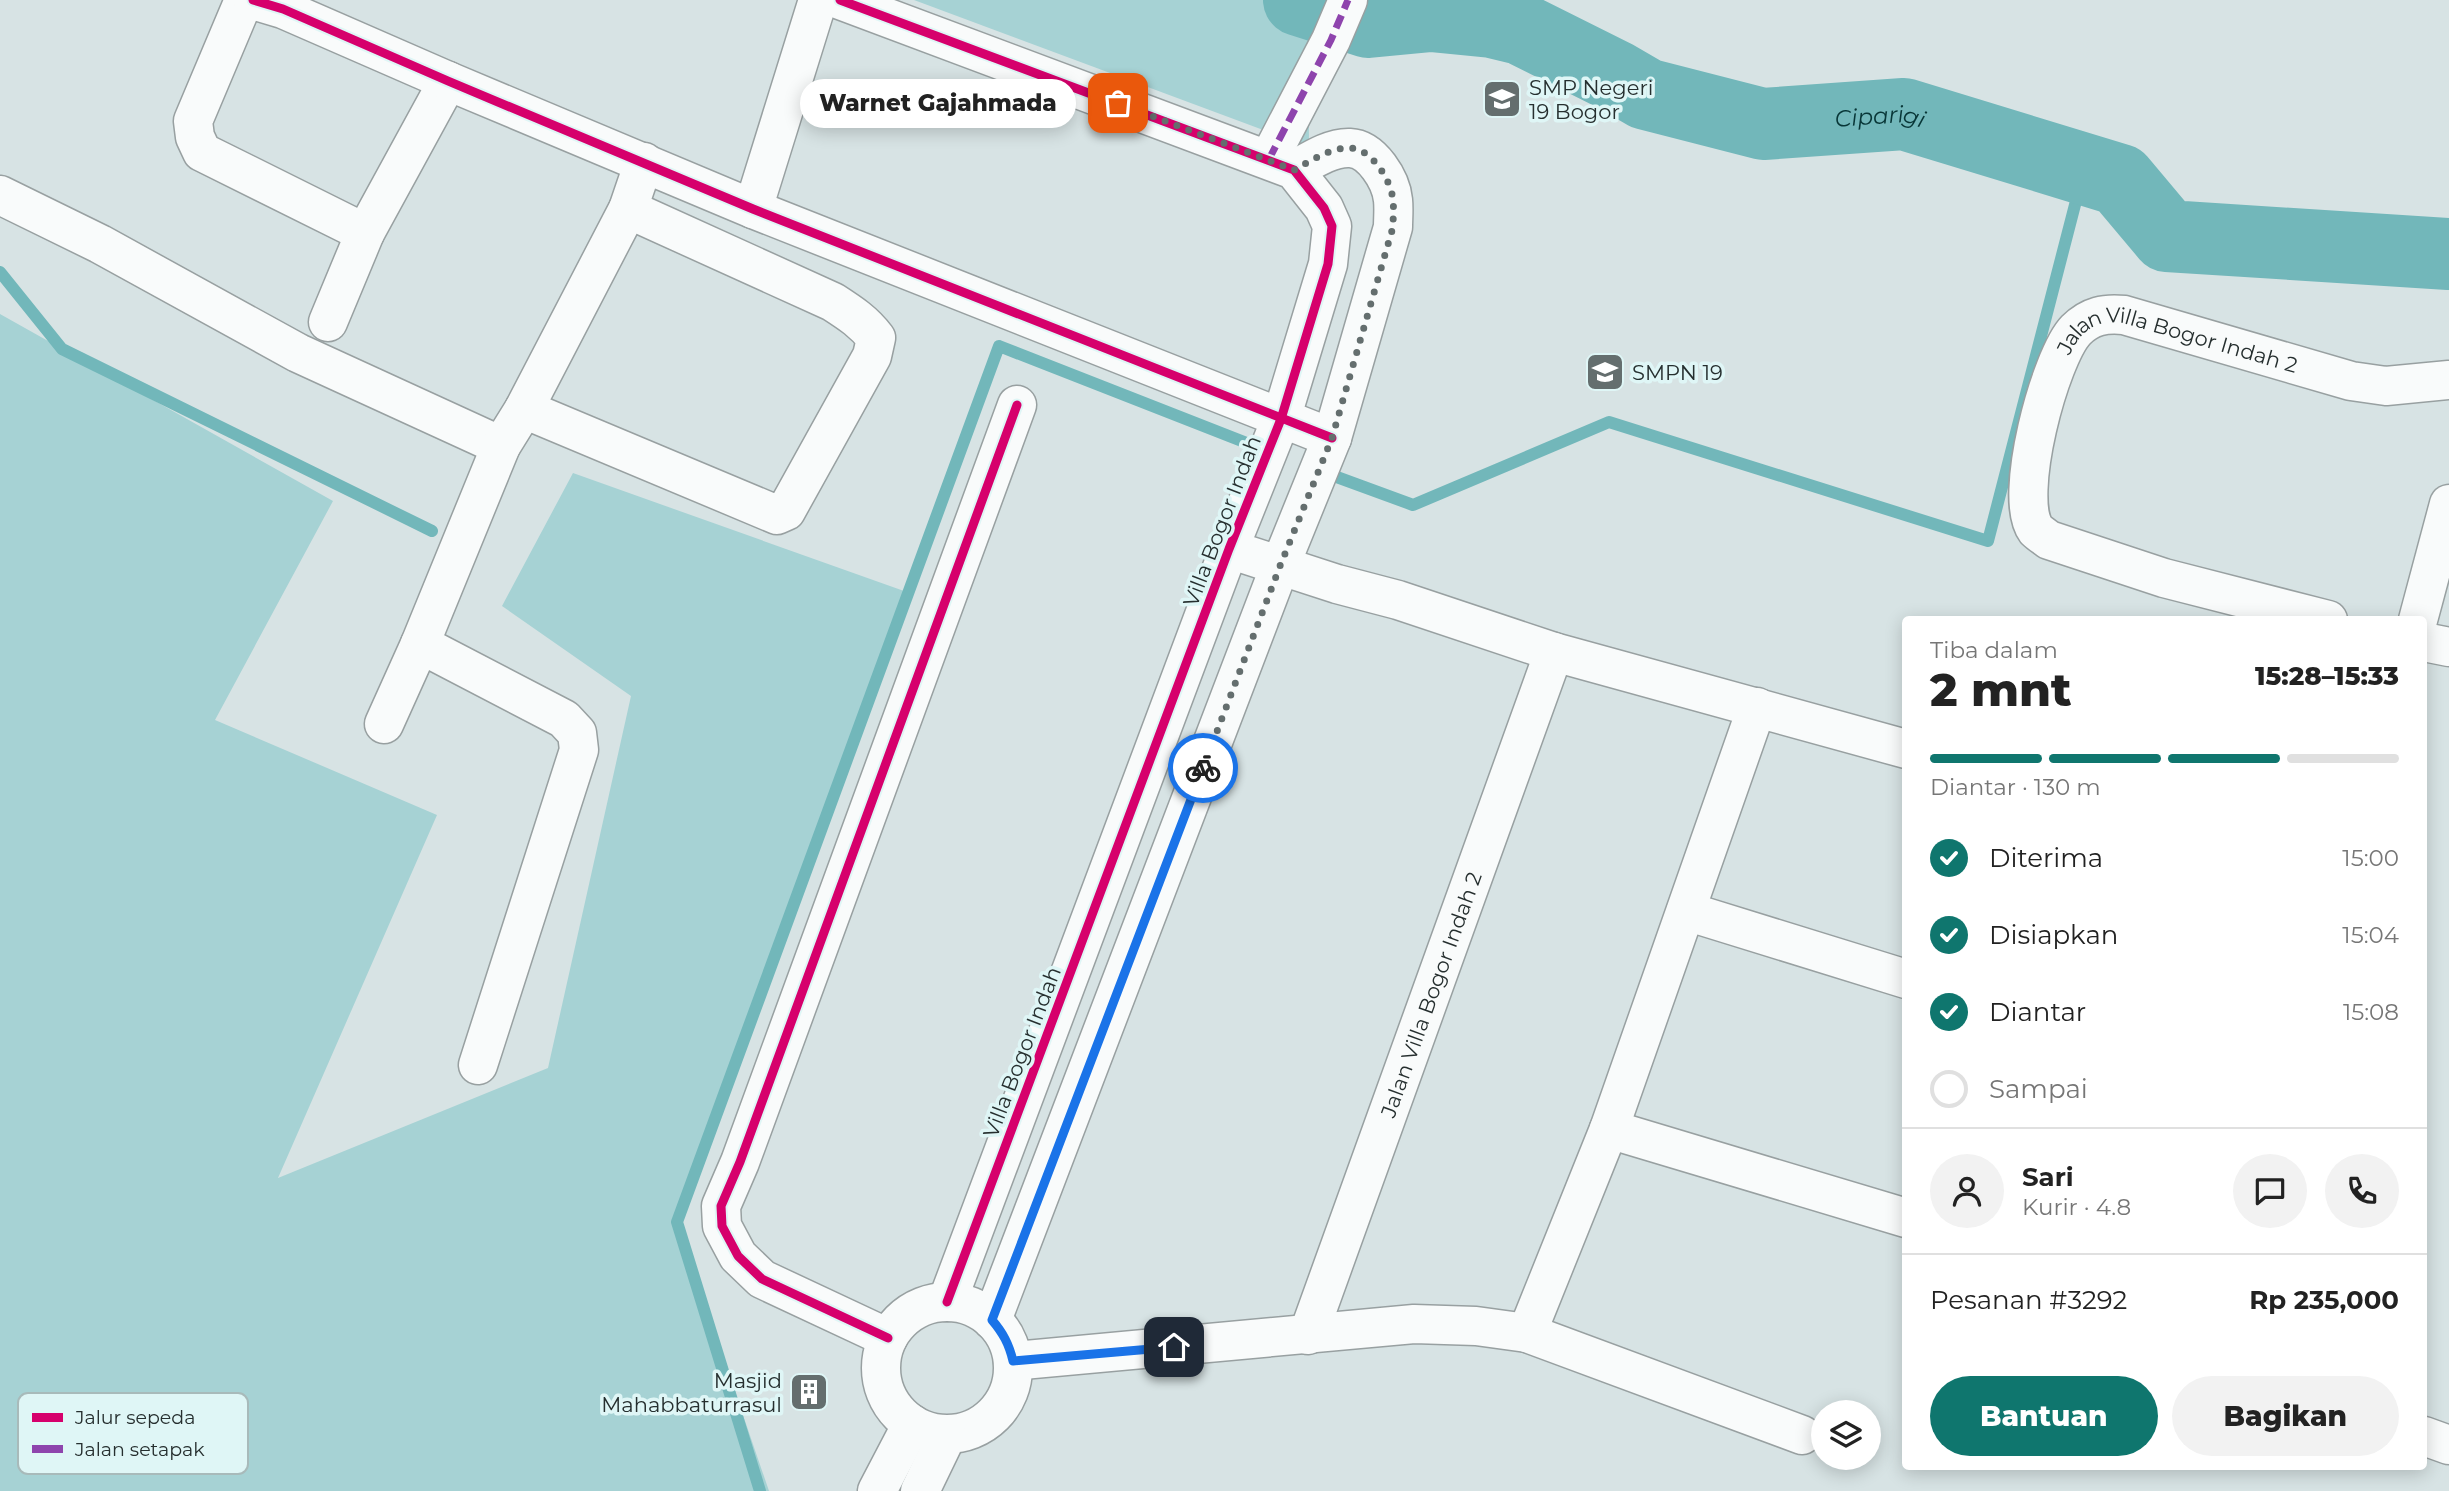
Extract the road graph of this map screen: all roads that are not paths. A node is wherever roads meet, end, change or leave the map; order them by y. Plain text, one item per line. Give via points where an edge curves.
1 (244, 0) edge
2 (253, 0) edge
3 (818, 0) edge
4 (840, 0) edge
5 (1348, 0) edge
6 (448, 81) junction
7 (644, 162) junction
8 (1281, 164) junction
9 (0, 195) edge
10 (628, 209) junction
11 (753, 209) junction
12 (365, 233) junction
13 (328, 322) dead end
14 (2449, 380) edge
15 (1017, 405) dead end
16 (524, 409) junction
17 (1281, 419) junction
18 (1332, 438) junction
19 (501, 446) junction
20 (2449, 504) edge
21 (1229, 549) junction
22 (1280, 566) junction
23 (2312, 616) edge
24 (2419, 616) edge
25 (2427, 642) edge
26 (421, 644) junction
27 (2449, 646) edge
28 (1554, 652) junction
29 (1757, 707) junction
30 (384, 724) dead end
31 (1902, 748) edge
32 (1686, 911) junction
33 (1902, 978) edge
34 (478, 1065) dead end
35 (1609, 1129) junction
36 (1902, 1217) edge
37 (947, 1302) junction
38 (992, 1320) junction
39 (1527, 1333) junction
40 (1308, 1335) junction
41 (888, 1338) junction
42 (1013, 1361) junction
43 (929, 1430) junction
44 (1802, 1435) dead end
45 (2427, 1437) edge
46 (2449, 1445) edge
47 (877, 1491) edge
48 (920, 1491) edge

1 - 12 street via 193,121 197,145 202,152
2 - 6 street
3 - 11 street
4 - 8 street
5 - 8 street
6 - 7 street
6 - 12 street
7 - 10 street
7 - 11 street
8 - 17 street, Villa Bogor Indah via 1324,208 1332,226 1328,264
8 - 18 street via 1357,149 1372,158 1393,198 1393,227
9 - 19 street via 100,244 298,353
10 - 16 street
10 - 16 street via 833,302 857,317 876,338 872,356 786,511 777,515
11 - 17 street
12 - 13 street
14 - 23 street, Jalan Villa Bogor Indah 2 via 2386,386 2351,381 2124,315 2107,313 2074,332 2056,366 2031,448 2029,489 2035,529 2049,540 2164,578
15 - 41 street via 721,1206 722,1226 738,1256 762,1279
16 - 19 street
17 - 18 street
17 - 21 street, Villa Bogor Indah
18 - 22 street
19 - 26 street
20 - 24 street
21 - 22 street
21 - 37 street, Villa Bogor Indah
22 - 28 street
22 - 38 street
25 - 27 street
26 - 30 street
26 - 34 street via 564,719 577,733 579,750
28 - 29 street
28 - 40 street, Jalan Villa Bogor Indah 2
29 - 31 street
29 - 32 street
32 - 33 street
32 - 35 street
35 - 36 street
35 - 39 street
37 - 38 street via 964,1304
37 - 41 street via 912,1312
38 - 42 street via 1006,1338
39 - 40 street via 1414,1324
39 - 44 street
40 - 42 street
41 - 43 street via 881,1370 889,1401 899,1415
42 - 43 street via 1007,1397 996,1412 974,1428
43 - 47 street
43 - 48 street
45 - 46 street

